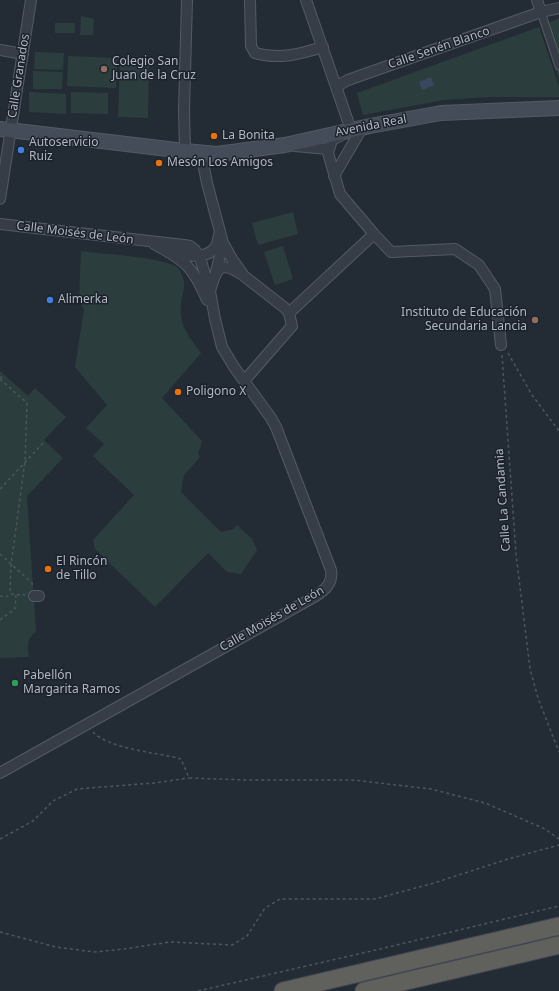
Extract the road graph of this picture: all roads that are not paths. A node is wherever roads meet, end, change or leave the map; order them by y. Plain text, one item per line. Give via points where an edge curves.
1 (31, 0) edge
2 (188, 0) edge
3 (250, 0) edge
4 (306, 0) edge
5 (537, 0) edge
6 (559, 8) edge
7 (541, 12) junction
8 (323, 47) junction
9 (0, 50) edge
10 (23, 54) junction
11 (559, 66) edge
12 (337, 86) junction
13 (559, 108) edge
14 (357, 129) junction
15 (6, 130) edge
16 (285, 145) junction
17 (328, 149) junction
18 (185, 151) junction
19 (200, 153) junction
20 (334, 176) junction
21 (0, 199) edge
22 (0, 224) edge
23 (220, 230) junction
24 (374, 234) junction
25 (151, 242) junction
26 (223, 243) junction
27 (167, 251) junction
28 (198, 256) junction
29 (216, 272) junction
30 (244, 276) junction
31 (210, 291) junction
32 (289, 313) junction
33 (215, 319) junction
34 (501, 345) road end
35 (244, 381) junction
36 (0, 773) edge
37 (559, 926) edge
38 (559, 945) edge
39 (283, 991) edge
40 (364, 991) edge

1 - 10 street, Calle Granados
2 - 18 street
3 - 8 street via 252,46 255,52 291,56
4 - 8 street
5 - 7 street
6 - 7 street, Calle Senén Blanco
7 - 11 street
7 - 12 street, Calle Senén Blanco
8 - 12 street
9 - 10 street
10 - 15 street, Calle Granados
12 - 14 street
13 - 14 main road, Avenida Real via 441,113
14 - 16 main road, Avenida Real
14 - 17 street via 332,140
14 - 20 street
15 - 18 main road, Avenida Real
15 - 21 street, Calle Granados
16 - 17 street
16 - 19 main road, Avenida Real via 217,154
17 - 20 street
18 - 19 main road, Avenida Real
19 - 23 street
20 - 24 street via 340,194
22 - 25 street, Calle Moisés de León
23 - 26 street
23 - 28 street via 214,249
24 - 32 street
24 - 34 street via 392,252 455,249 479,265 495,289
25 - 27 street, Calle Moisés de León
25 - 28 street, Calle Moisés de León via 190,246
26 - 29 street, Calle Moisés de León
26 - 30 street
27 - 28 street, Calle Moisés de León
27 - 33 street, Calle Moisés de León via 181,259 195,275
28 - 31 street, Calle Moisés de León
29 - 30 street via 226,267
29 - 31 street, Calle Moisés de León
30 - 32 street
31 - 33 street, Calle Moisés de León
32 - 35 street via 292,326
33 - 35 street, Calle Moisés de León via 222,347
35 - 36 street, Calle Moisés de León via 276,427 331,570 329,586 316,596
37 - 39 highway
38 - 40 highway

